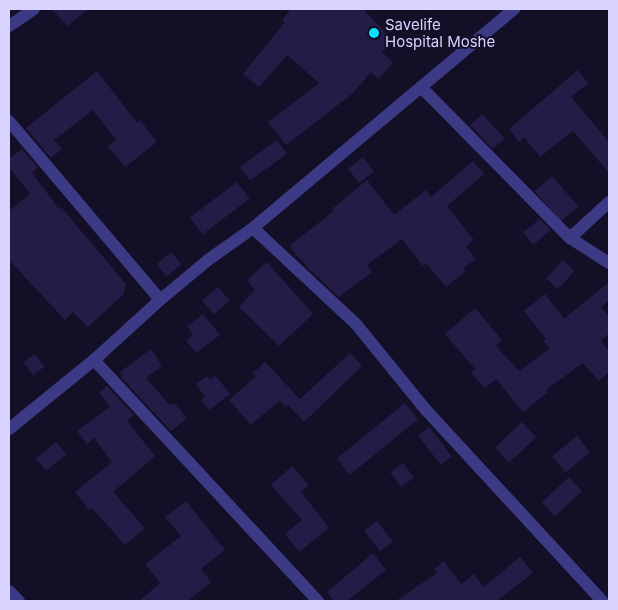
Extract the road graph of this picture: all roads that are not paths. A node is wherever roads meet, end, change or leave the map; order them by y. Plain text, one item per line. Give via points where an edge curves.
1 (34, 9) edge
2 (514, 9) edge
3 (9, 26) edge
4 (421, 87) junction
5 (9, 121) edge
6 (609, 202) edge
7 (253, 228) junction
8 (570, 238) junction
9 (609, 263) edge
10 (160, 300) junction
11 (94, 360) junction
12 (9, 429) edge
13 (9, 591) edge
14 (19, 601) edge
15 (318, 601) edge
16 (602, 601) edge

1 - 3 street
2 - 4 street
4 - 7 street
4 - 8 street
5 - 10 street
6 - 8 street
7 - 10 street
7 - 16 street via 356,324 426,410
8 - 9 street
10 - 11 street
11 - 12 street
11 - 15 street
13 - 14 street

